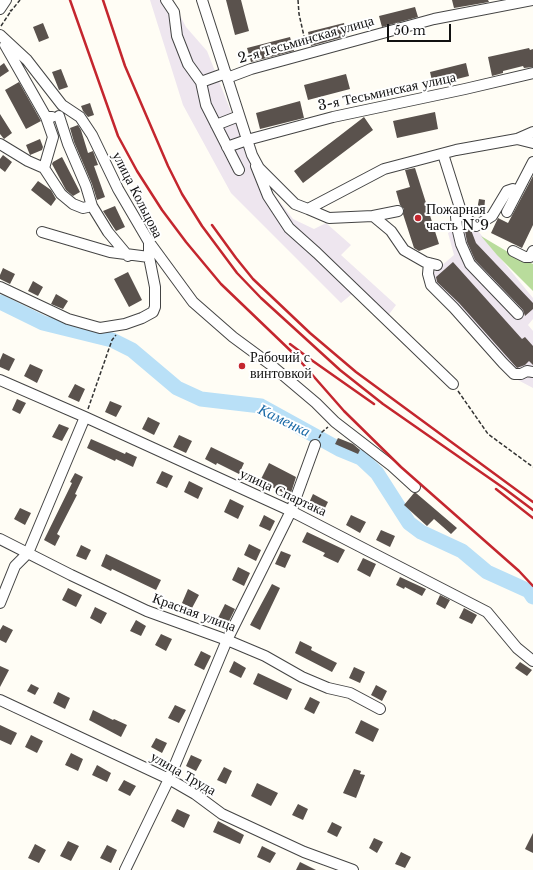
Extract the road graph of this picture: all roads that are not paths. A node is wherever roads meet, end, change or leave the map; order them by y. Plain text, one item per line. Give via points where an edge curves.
1 (6, 0) edge
2 (166, 0) edge
3 (202, 0) edge
4 (533, 0) edge
5 (0, 9) edge
6 (0, 36) edge
7 (533, 73) edge
8 (226, 76) junction
9 (201, 82) junction
10 (71, 111) junction
11 (59, 116) junction
12 (239, 116) junction
13 (46, 117) junction
14 (216, 125) junction
15 (533, 132) edge
16 (517, 139) junction
17 (247, 140) junction
18 (533, 143) edge
19 (0, 144) edge
20 (227, 147) junction
21 (443, 154) junction
22 (252, 155) junction
23 (533, 162) edge
24 (44, 168) junction
25 (238, 170) dead end
26 (517, 190) junction
27 (92, 206) junction
28 (460, 208) junction
29 (308, 209) junction
30 (398, 211) dead end
31 (507, 212) dead end
32 (373, 216) junction
33 (42, 232) dead end
34 (149, 242) junction
35 (513, 251) dead end
36 (533, 251) edge
37 (128, 256) junction
38 (149, 258) junction
39 (0, 287) edge
40 (518, 314) dead end
41 (533, 372) edge
42 (0, 380) edge
43 (453, 384) road end
44 (85, 417) junction
45 (315, 445) dead end
46 (415, 487) dead end
47 (291, 511) junction
48 (0, 539) edge
49 (28, 553) junction
50 (0, 603) edge
51 (227, 640) junction
52 (533, 662) edge
53 (0, 700) edge
54 (380, 709) dead end
55 (169, 779) junction
56 (125, 870) edge
57 (354, 870) edge

1 - 5 street
2 - 9 street via 174,12 177,36 188,64
3 - 8 street
4 - 8 street, 2-я Тесьминская улица via 434,19
6 - 10 street, улица Кольцова via 27,60 62,106
6 - 13 street
7 - 17 street, 3-я Тесьминская улица via 333,117
8 - 9 street, 2-я Тесьминская улица
8 - 12 street
9 - 14 street via 206,105
10 - 11 street
10 - 34 street, улица Кольцова via 80,117 92,135 118,189
11 - 13 street
11 - 27 street
12 - 14 street
12 - 17 street
13 - 24 street via 53,137
14 - 20 street
15 - 16 street
16 - 18 street
16 - 21 street
17 - 20 street, 3-я Тесьминская улица
17 - 22 street
19 - 24 street
20 - 25 street
21 - 28 street
21 - 29 street via 384,169
22 - 29 street via 259,168 295,204
22 - 43 street via 268,196 289,228
23 - 26 street
24 - 27 street via 61,194 73,204 83,208
26 - 28 street via 507,191 492,216 476,226 467,219
26 - 31 street
27 - 37 street via 108,232
28 - 40 street via 456,217 461,244 470,264
29 - 32 street via 328,218
30 - 32 street
32 - 41 street via 391,231 404,250 420,260 433,264 428,274 431,285 514,374
33 - 37 street
34 - 38 street, улица Кольцова
34 - 46 street via 193,302
35 - 36 street via 530,257
37 - 38 street
38 - 39 street, улица Кольцова via 155,287 155,307 153,312 125,324 100,328 68,319
42 - 44 street, улица Спартака
44 - 47 street, улица Спартака
44 - 49 street
45 - 47 street
47 - 51 street
47 - 52 street, улица Спартака via 487,612 517,648
48 - 49 street, Красная улица
49 - 50 street via 15,566
49 - 51 street, Красная улица via 147,611
51 - 54 street, Красная улица via 265,656 302,677 350,694
51 - 55 street
53 - 55 street, улица Труда
55 - 56 street
55 - 57 street, улица Труда via 222,814 304,852

